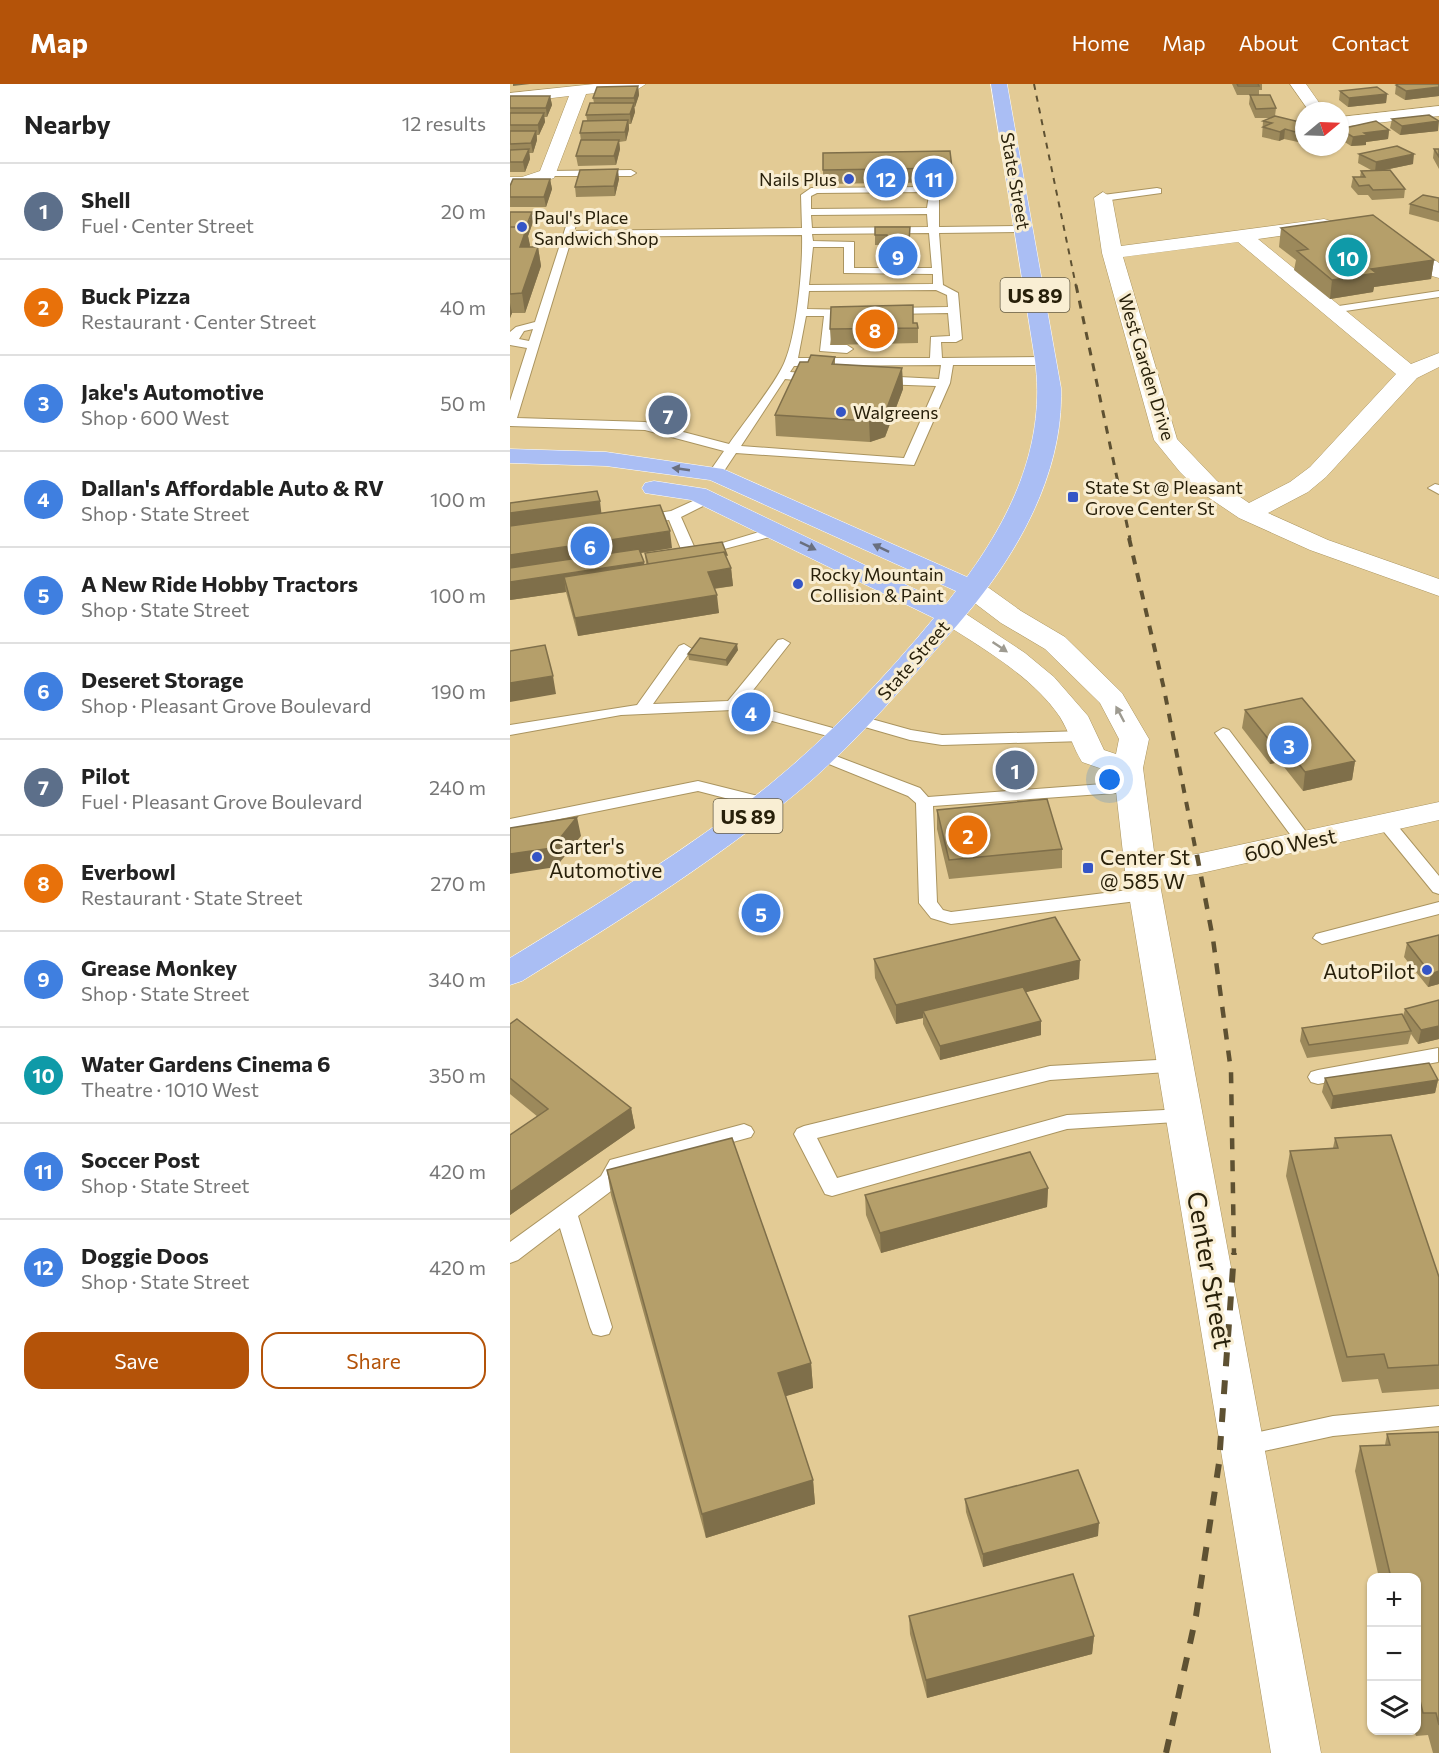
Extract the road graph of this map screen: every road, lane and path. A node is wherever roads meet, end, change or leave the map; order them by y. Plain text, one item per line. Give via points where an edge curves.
1 (638, 84) edge
2 (999, 84) edge
3 (1298, 84) edge
4 (580, 90) junction
5 (510, 98) edge
6 (1311, 102) edge
7 (1439, 111) edge
8 (1349, 122) edge
9 (631, 173) dead end
10 (546, 176) junction
11 (510, 182) edge
12 (1157, 191) dead end
13 (1103, 198) joint
14 (932, 211) junction
15 (806, 212) junction
16 (510, 218) edge
17 (1346, 222) edge
18 (807, 229) junction
19 (936, 229) junction
20 (1024, 229) junction
21 (1381, 231) edge
22 (568, 234) junction
23 (1241, 236) junction
24 (807, 244) junction
25 (1112, 253) junction
26 (938, 271) junction
27 (1439, 272) edge
28 (938, 287) junction
29 (803, 288) junction
30 (1439, 294) edge
31 (954, 310) junction
32 (1332, 310) junction
33 (830, 313) junction
34 (800, 314) junction
35 (539, 324) junction
36 (532, 345) junction
37 (940, 358) junction
38 (1439, 359) edge
39 (1046, 360) junction
40 (791, 362) junction
41 (1409, 373) junction
42 (782, 375) junction
43 (825, 378) edge
44 (861, 380) edge
45 (944, 383) junction
46 (514, 390) edge
47 (510, 422) edge
48 (733, 448) junction
49 (510, 456) edge
50 (715, 474) junction
51 (510, 475) edge
52 (706, 499) junction
53 (1248, 513) junction
54 (674, 515) junction
55 (622, 522) edge
56 (776, 531) junction
57 (1437, 585) edge
58 (973, 590) junction
59 (951, 616) junction
60 (783, 643) dead end
61 (684, 649) dead end
62 (733, 705) junction
63 (641, 710) junction
64 (510, 730) edge
65 (1223, 733) dead end
66 (1084, 736) junction
67 (839, 737) junction
68 (1129, 777) junction
69 (764, 802) junction
70 (924, 802) junction
71 (1439, 811) edge
72 (1386, 822) junction
73 (510, 824) edge
74 (1304, 841) junction
75 (1143, 882) junction
76 (1439, 888) edge
77 (1439, 908) edge
78 (1322, 938) dead end
79 (510, 973) edge
80 (1439, 1055) edge
81 (1175, 1066) junction
82 (1318, 1077) dead end
83 (1184, 1116) junction
84 (744, 1132) dead end
85 (566, 1212) junction
86 (510, 1254) edge
87 (601, 1327) dead end
88 (1439, 1416) edge
89 (1241, 1446) junction
90 (1296, 1753) edge

1 - 4 street
2 - 20 main road, State Street / US 89
3 - 6 street
4 - 5 street
4 - 10 street
7 - 8 street
9 - 10 lane
10 - 11 street
12 - 13 lane
13 - 25 street, West Garden Drive
14 - 15 lane
14 - 15 lane via 934,194 924,189 815,190 806,195
14 - 19 lane
15 - 18 lane
16 - 22 lane via 574,217
17 - 23 street
18 - 19 lane
18 - 22 lane
18 - 24 lane
19 - 20 lane
19 - 26 lane
20 - 39 main road, State Street / US 89
21 - 27 street
22 - 35 lane
23 - 25 street
23 - 32 street
24 - 26 lane via 850,244 848,271
24 - 29 lane
25 - 53 street, West Garden Drive via 1166,440 1208,486
26 - 28 lane
28 - 29 lane
28 - 31 lane via 952,292
29 - 34 lane
30 - 32 lane
31 - 33 lane
31 - 37 lane via 956,339 935,339
32 - 41 street
33 - 34 lane
33 - 37 lane via 824,349
34 - 40 lane
35 - 36 lane
35 - 36 lane via 520,329 513,336 513,342
36 - 46 lane
37 - 39 lane
37 - 40 lane
37 - 45 lane
38 - 41 street
39 - 58 main road, State Street / US 89 via 1049,413 1038,473 1020,516
40 - 42 lane
41 - 53 street via 1318,472 1299,487
42 - 43 lane
42 - 48 lane
44 - 45 lane
45 - 48 lane via 909,462
46 - 47 lane
47 - 48 lane via 645,426
48 - 50 lane
50 -> 49 main road via 606,459
58 -> 50 main road
51 - 52 main road via 596,479 697,494
52 - 54 lane
52 - 56 main road
53 - 57 street, West Garden Drive via 1318,545
54 - 55 lane
54 - 56 lane via 685,555 724,548
56 -> 59 main road
58 - 59 main road, State Street / US 89
68 -> 58 street, Center Street via 1134,739 1112,699 1055,643
59 -> 66 street via 1046,681
59 - 67 main road, State Street / US 89 via 915,660
60 - 62 lane
61 - 63 lane
62 - 63 lane
62 - 67 lane
63 - 64 lane via 621,710
65 - 74 lane
66 - 67 lane via 942,740 910,735
66 - 68 street via 1093,756
67 - 69 main road, State Street / US 89
67 - 70 lane
68 - 70 lane
68 - 75 street, Center Street
69 - 73 lane via 698,786
69 - 79 main road, State Street / US 89 via 671,870
70 - 75 lane via 928,903 937,914 951,918
71 - 72 street, 600 West
72 - 74 street, 600 West
72 - 76 lane
74 - 75 street, 600 West via 1197,864
75 - 81 street, Center Street
77 - 78 lane
80 - 82 lane
81 - 83 street, Center Street
81 - 83 lane via 1050,1073 804,1134 832,1188 1067,1122
83 - 89 street, Center Street
84 - 85 lane via 617,1166 608,1182
85 - 86 lane
85 - 87 lane
88 - 89 lane via 1333,1426
89 - 90 street, Center Street

